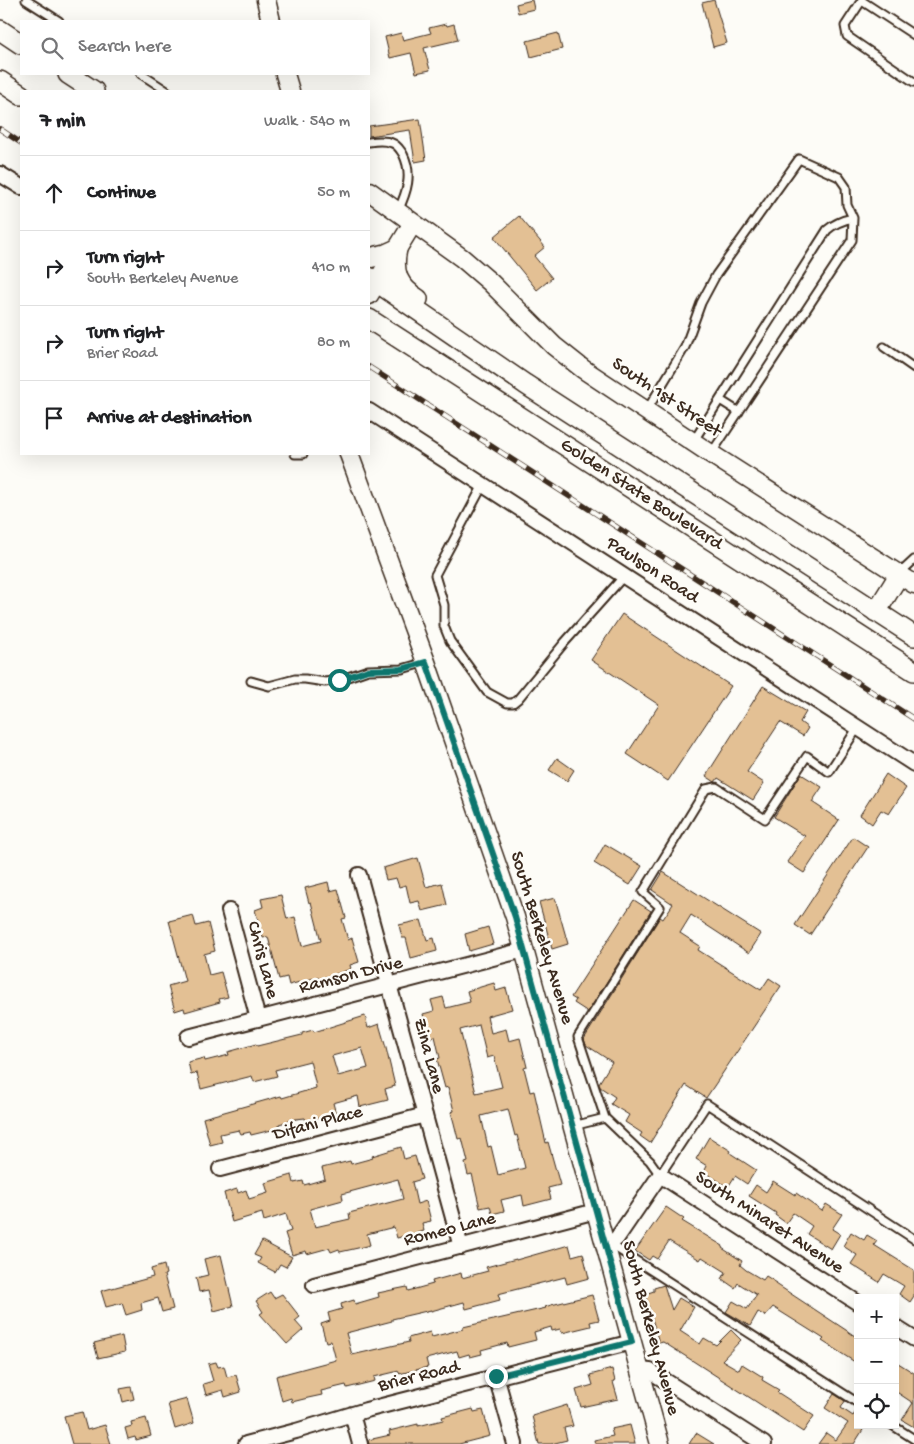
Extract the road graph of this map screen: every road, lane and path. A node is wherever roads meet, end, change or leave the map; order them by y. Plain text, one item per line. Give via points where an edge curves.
1 (26, 0) edge
2 (266, 0) edge
3 (862, 0) edge
4 (57, 20) edge
5 (271, 20) edge
6 (0, 30) edge
7 (914, 35) edge
8 (20, 43) edge
9 (70, 75) edge
10 (143, 75) edge
11 (285, 75) edge
12 (0, 81) edge
13 (914, 82) edge
14 (92, 90) edge
15 (166, 90) edge
16 (290, 90) edge
17 (20, 94) edge
18 (370, 142) edge
19 (0, 174) edge
20 (20, 186) edge
21 (370, 192) edge
22 (398, 213) junction
23 (853, 218) junction
24 (413, 223) junction
25 (397, 249) junction
26 (370, 258) edge
27 (371, 285) edge
28 (370, 320) edge
29 (455, 336) junction
30 (884, 347) dead end
31 (914, 368) edge
32 (720, 400) junction
33 (646, 411) junction
34 (370, 412) edge
35 (739, 412) junction
36 (693, 442) junction
37 (711, 454) junction
38 (349, 455) edge
39 (482, 485) junction
40 (914, 560) edge
41 (624, 576) junction
42 (906, 580) edge
43 (876, 612) junction
44 (914, 636) edge
45 (426, 662) junction
46 (914, 671) edge
47 (251, 681) dead end
48 (858, 727) junction
49 (914, 764) edge
50 (359, 875) dead end
51 (229, 910) dead end
52 (524, 950) junction
53 (389, 985) junction
54 (258, 1019) junction
55 (188, 1037) dead end
56 (425, 1115) junction
57 (605, 1118) junction
58 (572, 1126) junction
59 (220, 1169) dead end
60 (660, 1175) junction
61 (596, 1211) junction
62 (914, 1238) edge
63 (608, 1246) junction
64 (461, 1247) junction
65 (314, 1285) dead end
66 (854, 1300) edge
67 (899, 1330) edge
68 (914, 1339) edge
69 (632, 1342) junction
70 (640, 1370) junction
71 (496, 1376) junction
72 (854, 1400) edge
73 (352, 1414) junction
74 (898, 1429) edge
75 (914, 1439) edge
76 (246, 1444) edge
77 (360, 1444) edge
78 (515, 1444) edge
79 (660, 1444) edge
80 (764, 1444) edge

1 - 4 lane
2 - 5 street
3 - 7 lane
3 - 13 lane via 845,26 847,36
6 - 8 main road
9 - 14 main road
10 - 15 lane
11 - 16 street
12 - 17 main road
18 - 22 lane via 394,143 408,167 408,186
19 - 20 street
21 - 22 street, South 1st Street
22 - 24 street, South 1st Street
23 - 32 lane via 841,220 827,230
23 - 33 lane via 846,205 846,187 839,178 799,159 716,275 700,303 685,347
23 - 35 lane via 852,240
24 - 25 street
24 - 33 street, South 1st Street via 478,272 565,355
25 - 26 main road
25 - 27 street
25 - 29 main road via 396,268 402,287 449,321
27 - 29 main road, Golden State Boulevard
28 - 46 main road, Golden State Boulevard
29 - 43 main road, Golden State Boulevard
30 - 31 lane
32 - 35 lane
32 - 36 lane
33 - 36 street, South 1st Street
34 - 39 street, Paulson Road
35 - 37 lane
36 - 37 street, South 1st Street
37 - 42 street, South 1st Street
38 - 45 street, South Berkeley Avenue
39 - 41 street, Paulson Road
39 - 41 lane via 435,574 444,605 444,626 450,641 487,692 507,703 518,699
40 - 42 lane
41 - 48 street, Paulson Road
42 - 43 main road
43 - 44 main road, Golden State Boulevard
45 - 47 lane via 402,669 368,670 325,682 305,678 269,686
45 - 52 street, South Berkeley Avenue via 504,883
48 - 49 street, Paulson Road
48 - 57 lane via 829,772 806,756 765,819 716,787 706,789 643,892 660,907 578,1037
50 - 53 street, Zina Lane
51 - 54 street, Chris Lane
52 - 53 street, Ramson Drive
52 - 58 street, South Berkeley Avenue
53 - 54 street, Ramson Drive
53 - 56 street, Zina Lane
54 - 55 street, Ramson Drive
56 - 59 street, Difani Place
56 - 64 street, Zina Lane
57 - 58 lane
57 - 60 lane via 650,1161
58 - 61 street, South Berkeley Avenue
60 - 62 lane via 707,1104
60 - 63 street via 617,1238
60 - 66 street, South Minaret Avenue
61 - 63 street, South Berkeley Avenue
61 - 64 street, Romeo Lane
63 - 69 street, South Berkeley Avenue
63 - 72 lane
64 - 65 street, Romeo Lane
67 - 68 street
69 - 70 street, South Berkeley Avenue
69 - 71 street, Brier Road
70 - 79 street, South Berkeley Avenue
70 - 80 street via 650,1371
71 - 73 street, Brier Road
71 - 78 street
73 - 76 street, Brier Road
73 - 77 street
74 - 75 lane

